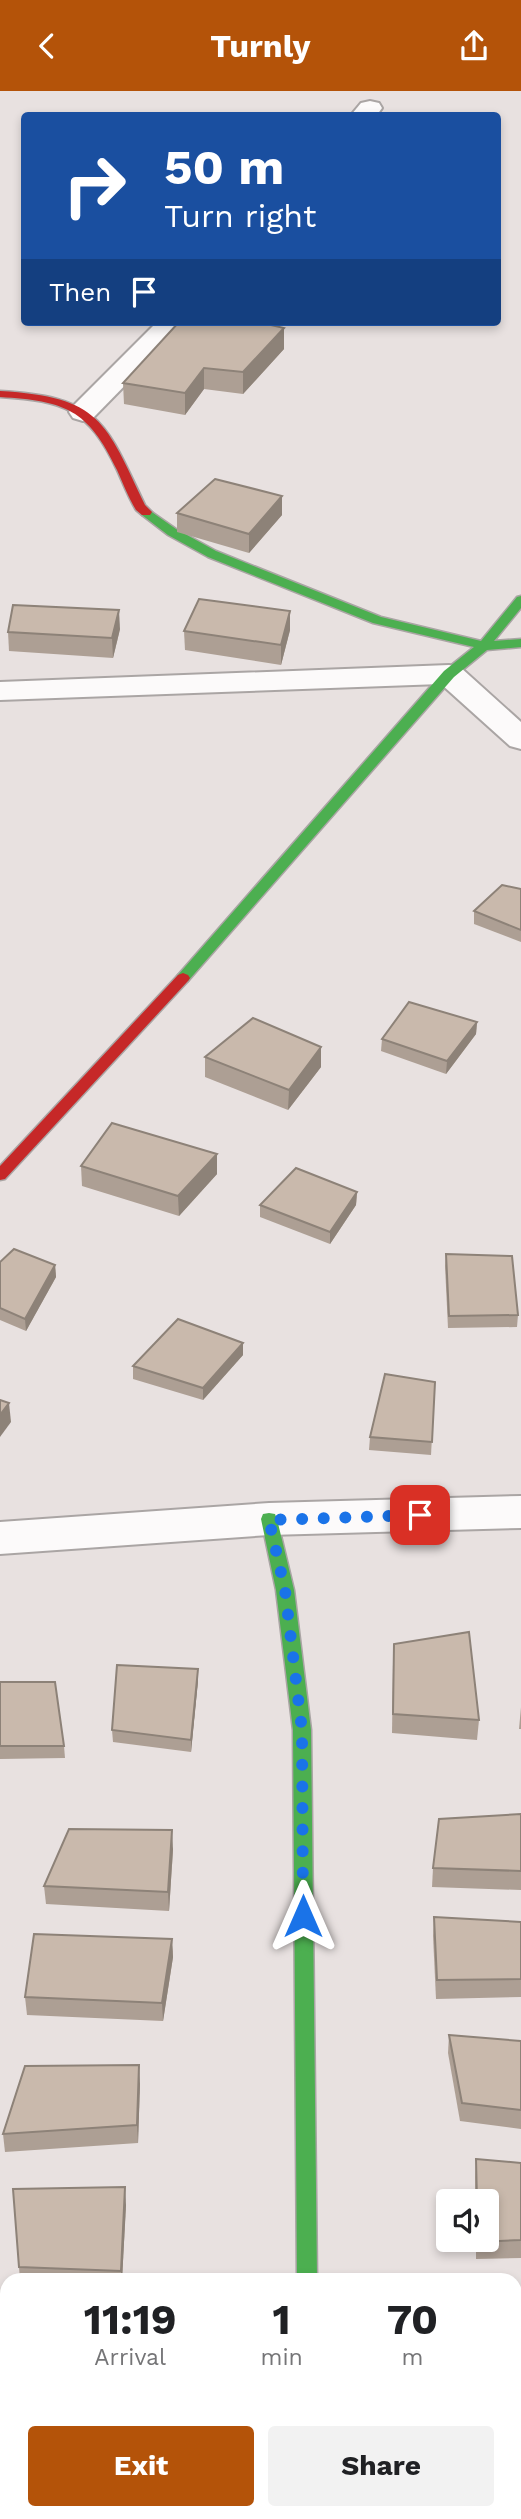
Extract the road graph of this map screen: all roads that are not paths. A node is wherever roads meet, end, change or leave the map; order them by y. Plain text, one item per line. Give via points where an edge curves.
1 (169, 326) edge
2 (0, 394) edge
3 (83, 412) junction
4 (521, 600) edge
5 (521, 643) edge
6 (484, 646) junction
7 (449, 674) junction
8 (0, 691) edge
9 (521, 739) edge
10 (0, 1175) edge
11 (521, 1511) edge
12 (269, 1520) junction
13 (0, 1538) edge
14 (307, 2273) edge

1 - 3 street
2 - 3 street via 34,396
3 - 6 street via 101,430 140,507 172,533 212,554 377,620
4 - 6 street
5 - 6 street
6 - 7 street
7 - 8 street
7 - 9 street
7 - 10 street via 202,958
11 - 12 street
12 - 13 street
12 - 14 street via 285,1590 302,1730

